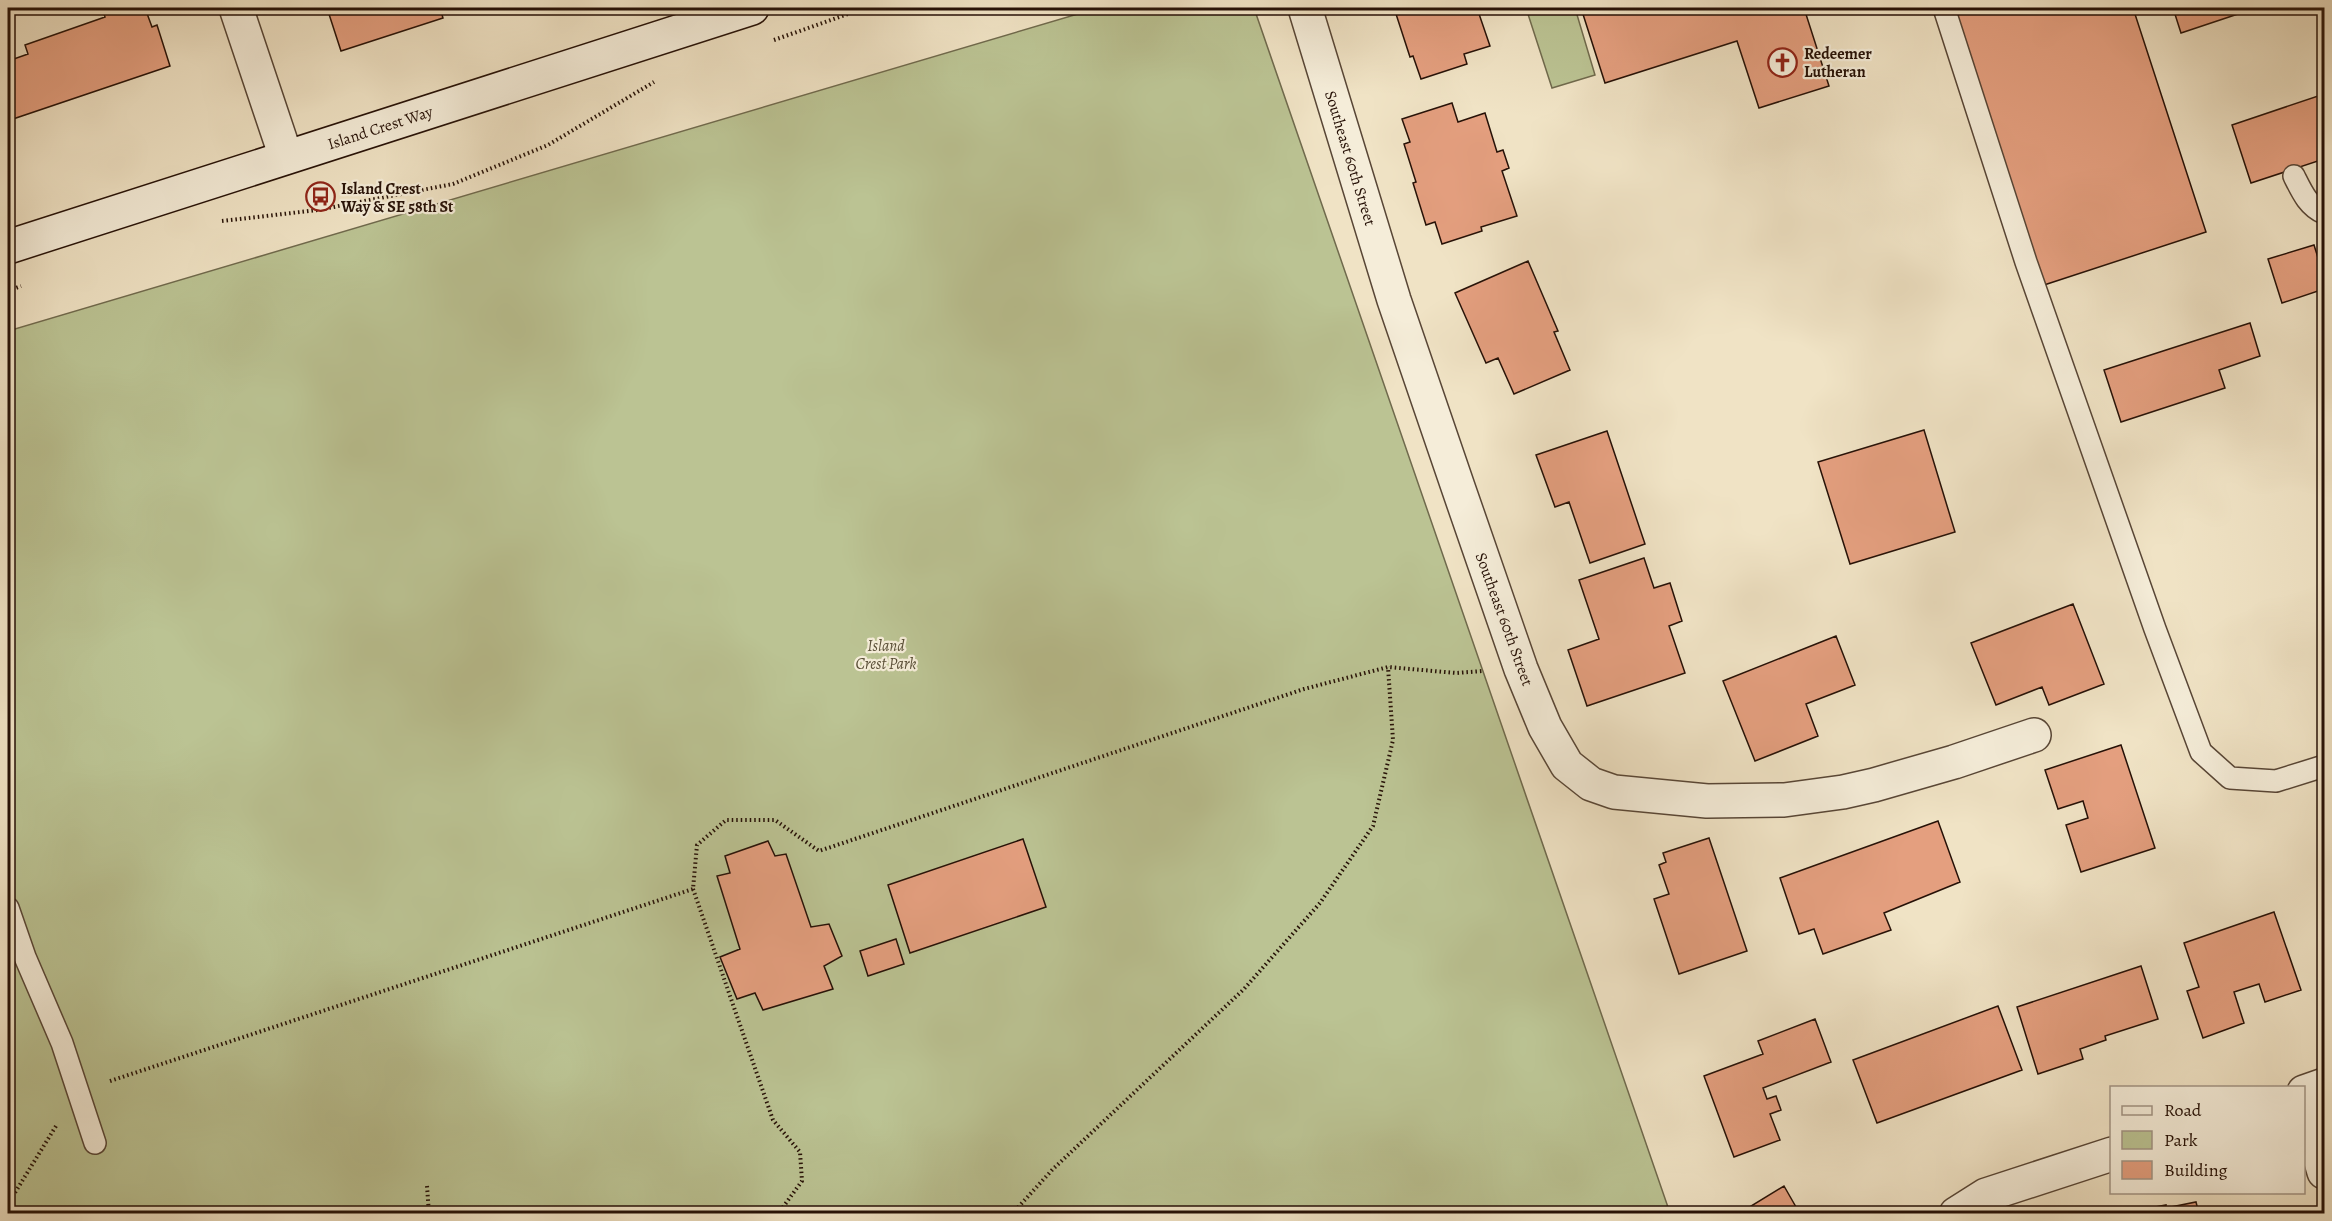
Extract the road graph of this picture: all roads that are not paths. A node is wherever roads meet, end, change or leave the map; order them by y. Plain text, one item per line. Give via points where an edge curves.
1 (236, 8) edge
2 (752, 8) edge
3 (1305, 8) edge
4 (1944, 8) edge
5 (286, 157) junction
6 (2294, 176) dead end
7 (2325, 213) edge
8 (8, 247) edge
9 (2034, 735) dead end
10 (2325, 766) edge
11 (8, 908) edge
12 (2325, 1085) edge
13 (2305, 1092) edge
14 (2305, 1106) edge
15 (94, 1143) dead end
16 (2110, 1155) edge
17 (2325, 1172) edge
18 (1956, 1214) edge

1 - 5 street
2 - 5 street, Island Crest Way
3 - 9 street, Southeast 60th Street via 1394,300 1521,669 1545,727 1567,765 1591,784 1614,792 1707,801 1784,800 1843,792 1910,775
4 - 10 lane via 2026,262 2201,752 2229,778 2276,781
5 - 8 street, Island Crest Way
6 - 7 lane via 2314,208
11 - 15 lane via 63,1043
12 - 13 street
14 - 17 street
16 - 18 street via 1986,1195

